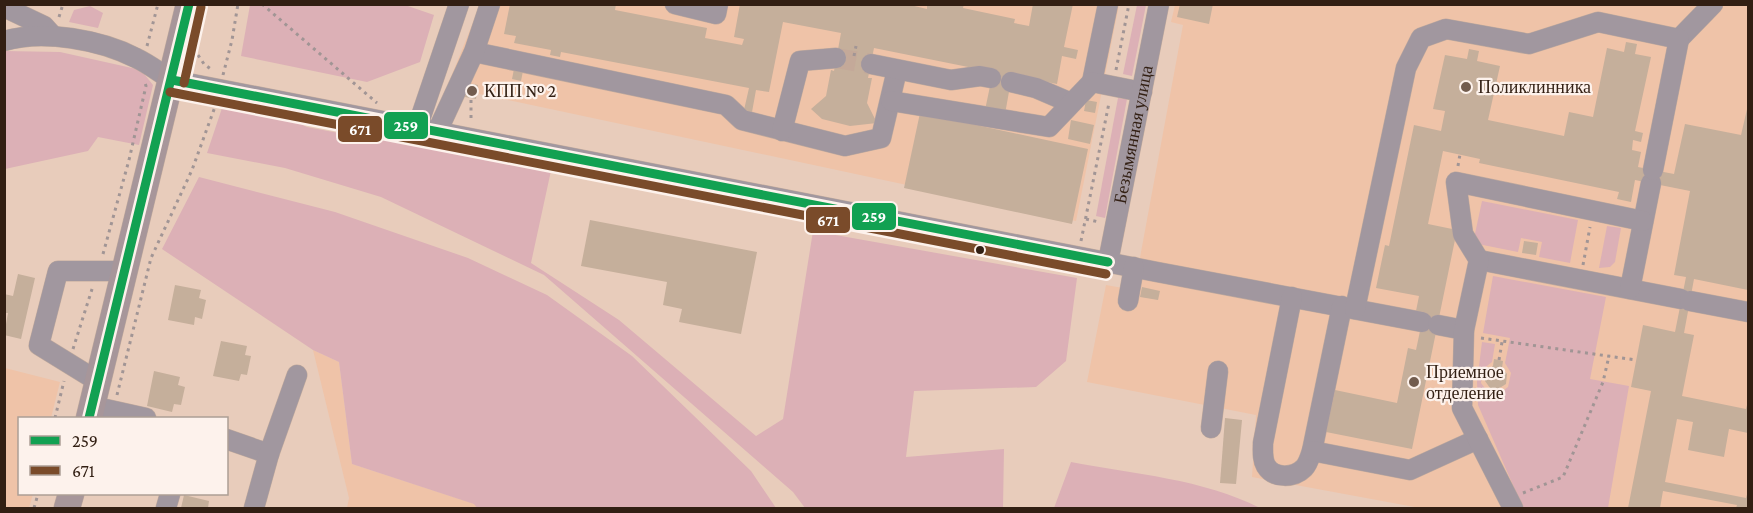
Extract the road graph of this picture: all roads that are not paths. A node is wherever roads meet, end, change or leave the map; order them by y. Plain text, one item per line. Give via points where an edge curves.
1 (189, 4) edge
2 (459, 4) edge
3 (490, 4) edge
4 (675, 4) edge
5 (718, 4) edge
6 (1108, 4) edge
7 (1159, 4) edge
8 (1713, 4) edge
9 (4, 7) edge
10 (53, 36) junction
11 (1679, 39) junction
12 (4, 41) edge
13 (474, 52) junction
14 (897, 70) junction
15 (991, 78) dead end
16 (172, 80) junction
17 (1011, 82) dead end
18 (1092, 82) junction
19 (1142, 92) junction
20 (891, 101) junction
21 (1071, 103) junction
22 (440, 124) junction
23 (417, 128) junction
24 (782, 131) junction
25 (1643, 221) junction
26 (1479, 260) junction
27 (1108, 262) junction
28 (1134, 267) junction
29 (126, 271) junction
30 (1630, 289) junction
31 (1292, 297) junction
32 (1128, 301) dead end
33 (1349, 307) junction
34 (1749, 312) edge
35 (1464, 332) junction
36 (1218, 371) dead end
37 (297, 375) dead end
38 (98, 404) edge
39 (143, 417) edge
40 (1211, 428) dead end
41 (1478, 439) junction
42 (228, 440) edge
43 (1312, 451) junction
44 (269, 454) junction
45 (1511, 503) edge
46 (254, 508) edge

1 - 16 main road
2 - 23 street
3 - 13 street
4 - 5 street via 716,14
6 - 18 street
7 - 19 street, Безымянная улица
8 - 11 street
9 - 10 street via 44,26
10 - 12 street
10 - 16 street via 109,47 136,57
11 - 25 street
11 - 33 street via 1598,22 1529,44 1446,29 1421,38 1406,68
13 - 22 street
13 - 24 street via 726,105 742,120
14 - 15 street via 951,80
14 - 20 street
14 - 24 street via 853,61 800,61
16 - 23 street
16 - 29 main road
17 - 21 street
18 - 19 street
18 - 21 street
19 - 27 street, Безымянная улица
20 - 21 street via 1049,127
20 - 24 street via 881,138 845,146
22 - 23 street
22 - 27 street
25 - 26 street via 1456,182 1463,234
25 - 30 street
26 - 30 street
26 - 35 street
27 - 28 street
28 - 31 street
28 - 32 street
29 - 38 main road
29 - 38 street via 58,271 39,345 69,363
30 - 34 street
31 - 33 street
31 - 43 street via 1263,458 1267,468 1278,475 1294,475 1305,467
33 - 35 street
33 - 43 street
35 - 41 street via 1462,408
36 - 40 street
37 - 44 street
38 - 39 street
41 - 43 street via 1410,470
41 - 45 street
42 - 44 street
44 - 46 street

